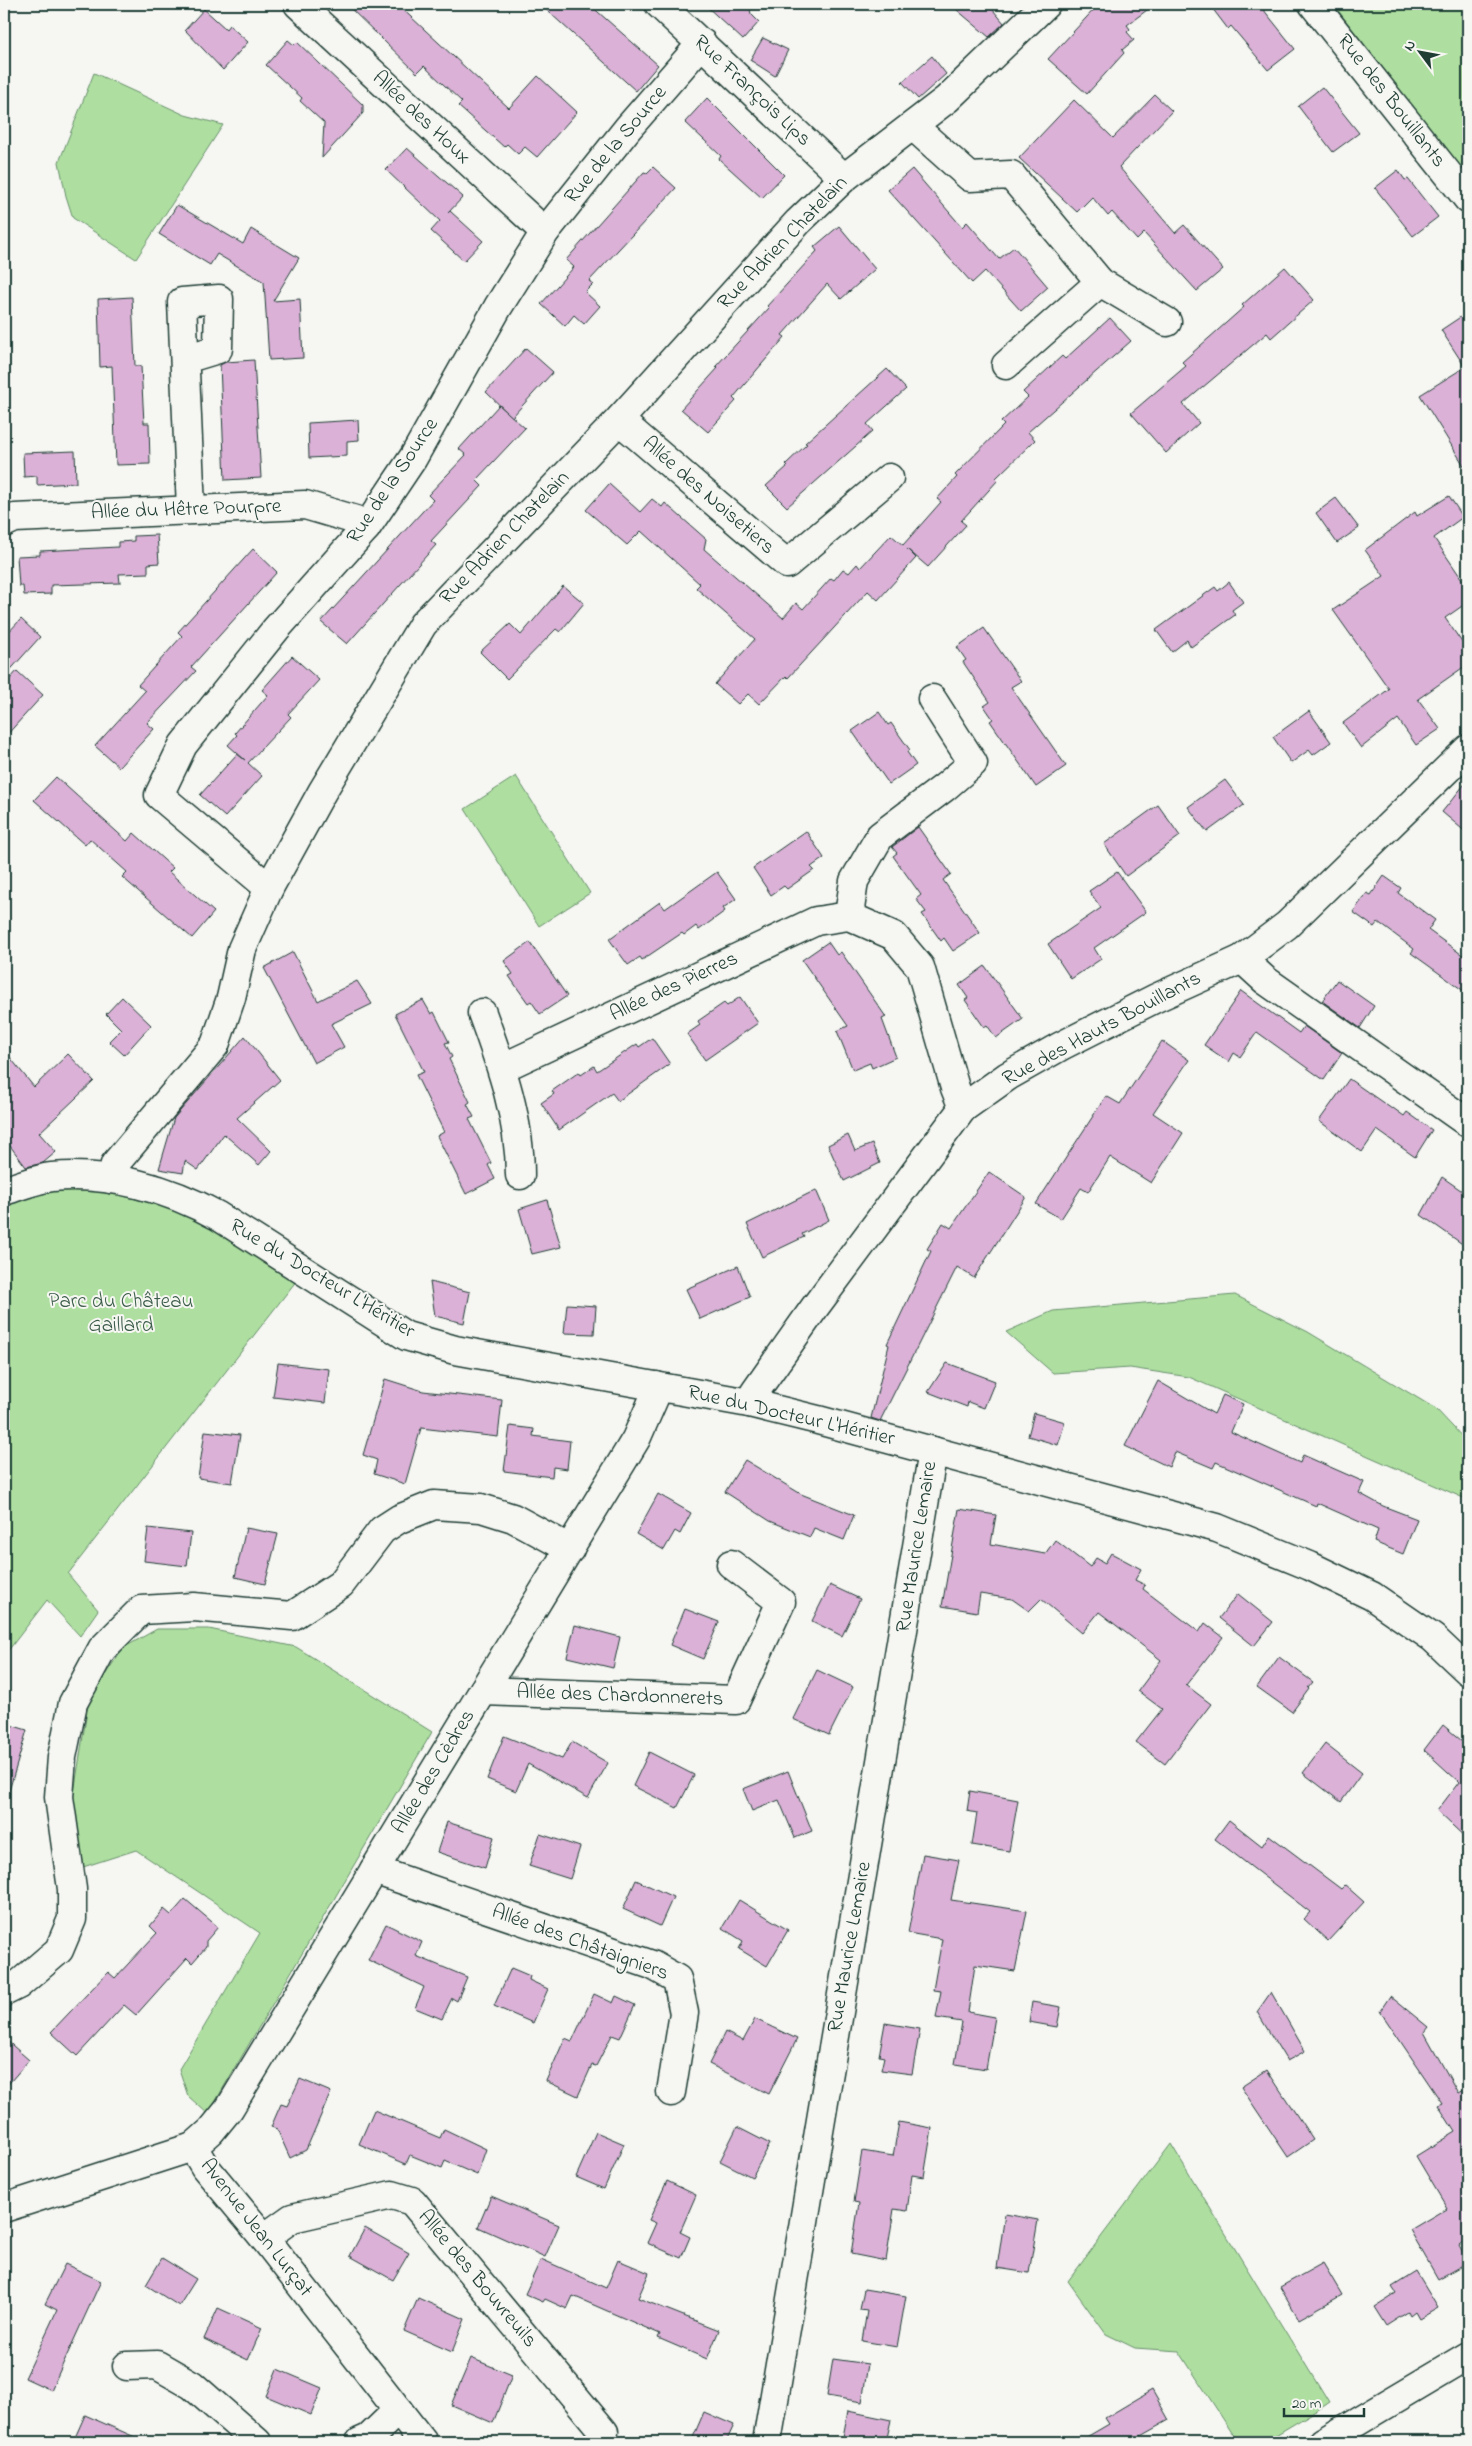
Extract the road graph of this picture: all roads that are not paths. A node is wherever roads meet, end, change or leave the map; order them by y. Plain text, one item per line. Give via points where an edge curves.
1 (298, 4) edge
2 (659, 4) edge
3 (1046, 4) edge
4 (1313, 4) edge
5 (702, 43) junction
6 (913, 126) junction
7 (844, 178) junction
8 (1468, 199) edge
9 (544, 232) junction
10 (1100, 282) junction
11 (1166, 322) dead end
12 (185, 359) dead end
13 (1006, 365) dead end
14 (619, 420) junction
15 (889, 478) dead end
16 (191, 510) junction
17 (4, 523) edge
18 (366, 528) junction
19 (932, 699) dead end
20 (1468, 749) edge
21 (269, 888) junction
22 (849, 916) junction
23 (1242, 959) junction
24 (482, 1013) dead end
25 (502, 1068) junction
26 (963, 1108) junction
27 (1468, 1123) edge
28 (520, 1175) dead end
29 (110, 1178) junction
30 (4, 1191) edge
31 (656, 1386) junction
32 (750, 1403) junction
33 (933, 1451) junction
34 (570, 1548) junction
35 (731, 1564) dead end
36 (1468, 1671) edge
37 (483, 1691) junction
38 (374, 1870) junction
39 (4, 1992) edge
40 (671, 2092) dead end
41 (193, 2147) junction
42 (4, 2208) edge
43 (264, 2238) junction
44 (1468, 2356) edge
45 (127, 2366) dead end
46 (398, 2410) junction
47 (604, 2432) dead end
48 (257, 2442) edge
49 (360, 2442) edge
50 (424, 2442) edge
51 (767, 2442) edge
52 (1323, 2442) edge

1 - 9 street, Allée des Houx
2 - 5 street, Rue François Lips
3 - 6 street, Rue Adrien Chatelain via 947,99
4 - 8 street, Rue des Bouillants
5 - 7 street, Rue François Lips
5 - 9 street, Rue de la Source
6 - 7 street, Rue Adrien Chatelain
6 - 10 street via 970,177 1012,175
7 - 14 street, Rue Adrien Chatelain via 798,222
9 - 18 street, Rue de la Source via 413,458
10 - 11 street
10 - 13 street
12 - 16 street
14 - 15 street, Allée des Noisetiers via 787,564
14 - 21 street, Rue Adrien Chatelain via 423,624 322,792
16 - 17 street, Allée du Hêtre Pourpre via 15,518
16 - 18 street, Allée du Hêtre Pourpre via 305,505 356,520
18 - 21 street, Rue de la Source via 276,629 183,745 159,795
19 - 22 street via 973,763 880,836 854,881
20 - 23 street, Rue des Hauts Bouillants via 1287,925
21 - 29 street, Rue Adrien Chatelain via 242,949 231,998 215,1045 116,1164
22 - 25 street, Allée des Pierres via 816,921
22 - 26 street via 894,936 920,967
23 - 26 street, Rue des Hauts Bouillants via 1061,1046 1008,1076
23 - 27 street via 1264,980
24 - 25 street
25 - 28 street via 520,1147
26 - 32 street, Rue des Hauts Bouillants via 815,1306
29 - 30 street, Rue du Docteur L'Héritier via 51,1177
29 - 31 street, Rue du Docteur L'Héritier via 188,1199 406,1336 455,1350
31 - 32 street, Rue du Docteur L'Héritier
31 - 34 street, Allée des Cèdres via 636,1439
32 - 33 street, Rue du Docteur L'Héritier
33 - 36 street, Rue du Docteur L'Héritier via 1217,1528 1310,1566 1372,1596 1433,1638
33 - 51 street, Rue Maurice Lemaire
34 - 37 street, Allée des Cèdres
34 - 39 street via 513,1518 482,1508 434,1505 382,1530 341,1584 292,1616 194,1607 141,1610 102,1649 73,1703 62,1756 59,1797 72,1889 72,1919 59,1950 18,1985
35 - 37 street, Allée des Chardonnerets via 781,1602 736,1700
37 - 38 street, Allée des Cèdres
38 - 40 street, Allée des Châtaigniers via 652,1965 677,1979 684,2013
38 - 41 street, Allée des Cèdres via 229,2109 211,2132
41 - 42 street, Avenue Jean Lurçat
41 - 43 street, Avenue Jean Lurçat via 205,2167
43 - 46 street, Avenue Jean Lurçat
43 - 47 street, Allée des Bouvreuils via 292,2218 392,2195 412,2201
44 - 52 street
45 - 48 street via 157,2365 192,2385
46 - 49 street via 369,2438
46 - 50 street, Avenue Jean Lurçat

